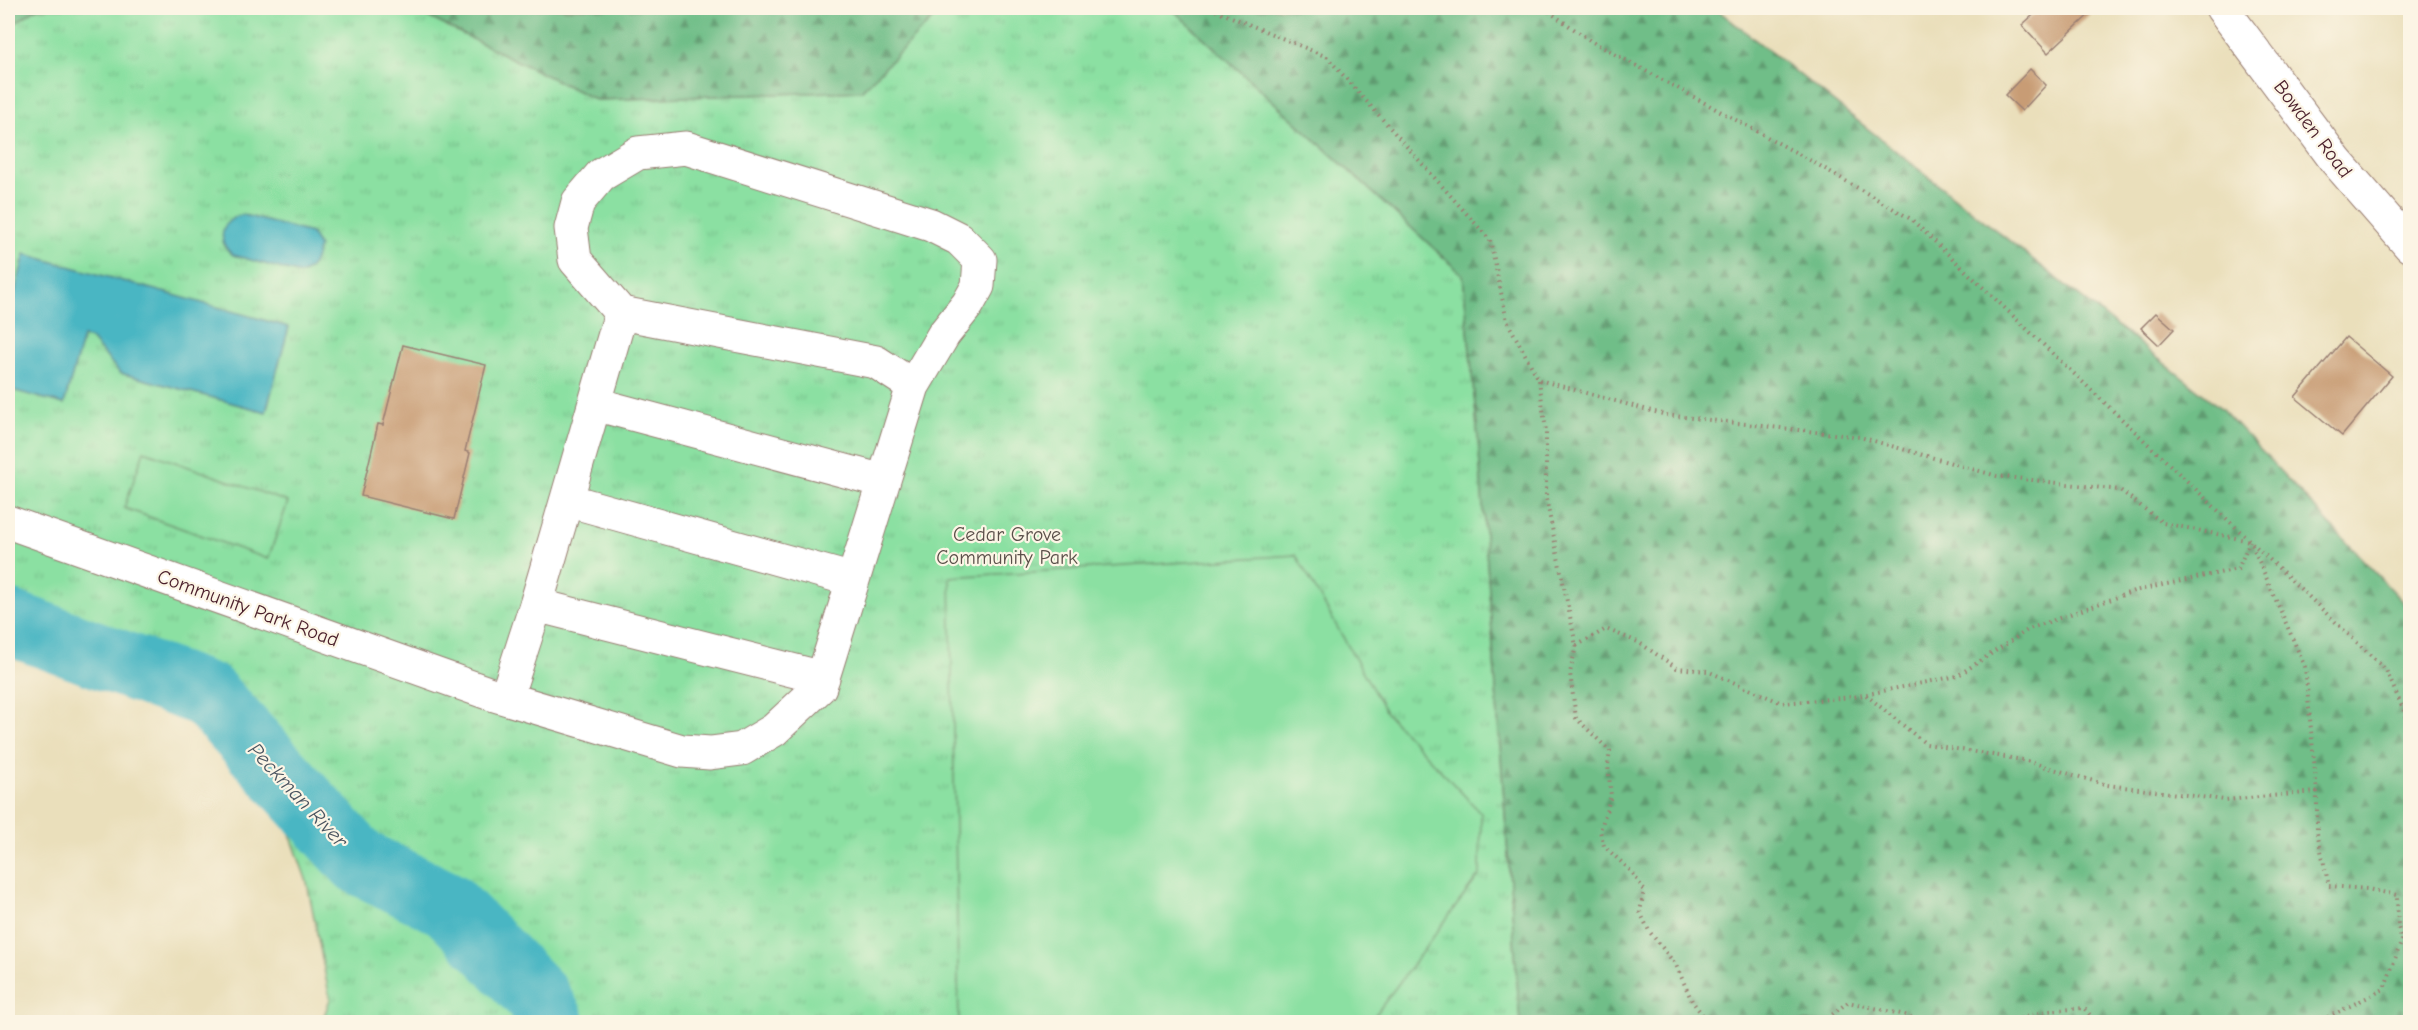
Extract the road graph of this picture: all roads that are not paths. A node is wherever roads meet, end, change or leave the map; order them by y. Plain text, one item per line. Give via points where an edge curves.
1 (2222, 8) edge
2 (2410, 246) edge
3 (621, 313) junction
4 (913, 386) junction
5 (595, 404) junction
6 (883, 481) junction
7 (567, 500) junction
8 (8, 522) edge
9 (853, 580) junction
10 (536, 605) junction
11 (823, 678) junction
12 (497, 696) junction

1 - 2 street, Bowden Road via 2336,161
3 - 4 street via 876,362
3 - 4 street via 575,260 571,228 578,202 601,175 638,153 686,148 931,225 959,238 980,260 978,286
3 - 5 street
4 - 6 street
5 - 6 street
5 - 7 street
6 - 9 street
7 - 9 street
7 - 10 street
8 - 12 street, Community Park Road
9 - 11 street
10 - 11 street
10 - 12 street
11 - 12 street, Community Park Road via 820,687 774,730 741,749 710,753 682,751

